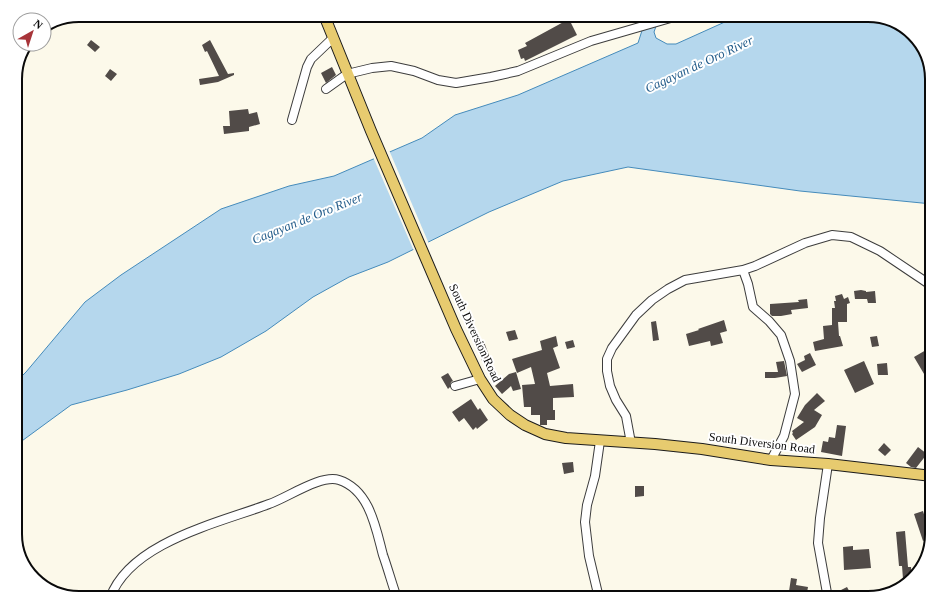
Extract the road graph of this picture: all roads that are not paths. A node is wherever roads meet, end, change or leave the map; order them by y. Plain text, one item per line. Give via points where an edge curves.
1 (327, 22) edge
2 (658, 22) edge
3 (333, 38) junction
4 (347, 74) junction
5 (326, 89) dead end
6 (292, 120) dead end
7 (743, 270) junction
8 (925, 281) edge
9 (480, 379) junction
10 (455, 386) dead end
11 (600, 441) junction
12 (631, 443) junction
13 (771, 460) junction
14 (828, 464) junction
15 (925, 475) edge
16 (114, 591) edge
17 (395, 591) edge
18 (597, 591) edge
19 (827, 591) edge

1 - 3 main road, South Diversion Road
2 - 4 street via 591,41 518,71 456,83 392,66
3 - 4 main road, South Diversion Road
3 - 6 street via 311,58
4 - 5 street
4 - 9 main road, South Diversion Road via 456,329
7 - 8 street via 805,243 832,235 851,236 880,251
7 - 12 street via 685,280 668,289 636,315 612,348 607,359 607,371 610,386 626,416
7 - 13 street via 752,307 769,321 781,336 790,362 795,394 784,436
9 - 10 street
9 - 11 main road, South Diversion Road via 493,399 525,425 544,434
11 - 12 main road, South Diversion Road
11 - 18 street via 585,522 589,556
12 - 13 main road, South Diversion Road via 702,449
13 - 14 main road, South Diversion Road
14 - 15 main road, South Diversion Road
14 - 19 street via 818,544
16 - 17 street via 126,571 139,560 184,534 270,504 318,481 329,479 339,480 362,497 374,522

